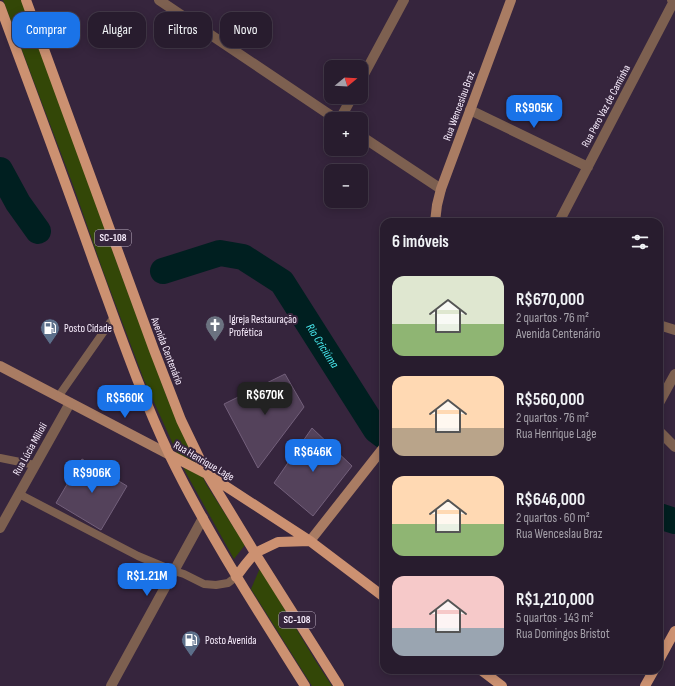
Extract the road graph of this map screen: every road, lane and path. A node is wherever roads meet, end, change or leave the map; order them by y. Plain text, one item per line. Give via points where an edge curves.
1 (26, 0) edge
2 (159, 0) edge
3 (404, 0) edge
4 (511, 0) edge
5 (673, 1) edge
6 (0, 6) edge
7 (368, 67) edge
8 (470, 110) junction
9 (326, 112) edge
10 (368, 141) edge
11 (588, 167) junction
12 (441, 189) junction
13 (435, 218) edge
14 (561, 218) edge
15 (114, 317) junction
16 (663, 326) edge
17 (675, 330) edge
18 (1, 368) edge
19 (675, 374) edge
20 (663, 396) edge
21 (58, 397) junction
22 (70, 403) junction
23 (663, 435) edge
24 (675, 447) edge
25 (380, 452) edge
26 (170, 455) junction
27 (0, 458) edge
28 (35, 465) junction
29 (207, 474) junction
30 (19, 494) junction
31 (203, 518) junction
32 (0, 528) edge
33 (310, 541) junction
34 (255, 553) junction
35 (174, 571) junction
36 (236, 577) junction
37 (380, 594) edge
38 (675, 631) edge
39 (663, 653) edge
40 (486, 674) edge
41 (652, 674) edge
42 (111, 686) edge
43 (306, 686) edge
44 (339, 686) edge
45 (502, 686) edge
46 (645, 686) edge

1 - 29 main road, Avenida Centenário / SC-108 via 158,363
2 - 9 street
3 - 7 street
4 - 8 street, Rua Wenceslau Braz
5 - 11 street, Rua Pero Vaz de Caminha
6 - 15 main road, SC-108
8 - 11 street
8 - 12 street, Rua Wenceslau Braz
10 - 12 street
11 - 14 street, Rua Pero Vaz de Caminha
12 - 13 street, Rua Wenceslau Braz
15 - 21 lane
15 - 26 main road, SC-108
16 - 17 street
18 - 21 street, Rua Henrique Lage
19 - 20 street
21 - 22 street, Rua Henrique Lage
22 - 26 street, Rua Henrique Lage
22 - 28 street, Rua Lúcia Milioli
23 - 24 street
25 - 33 street
26 - 29 main road, Rua Henrique Lage
26 - 31 main road, SC-108
27 - 28 lane
28 - 30 street, Rua Lúcia Milioli
29 - 33 main road, Rua Henrique Lage
29 - 34 main road, Avenida Centenário / SC-108
30 - 32 street, Rua Lúcia Milioli
30 - 35 lane via 138,556
31 - 35 street
31 - 36 main road, SC-108
33 - 34 main road via 278,542
33 - 37 main road, Rua Henrique Lage
34 - 36 main road
34 - 44 main road, Avenida Centenário / SC-108
35 - 36 lane via 204,584 228,583
35 - 42 street
36 - 43 main road, SC-108
38 - 39 main road
40 - 45 main road
41 - 46 main road

